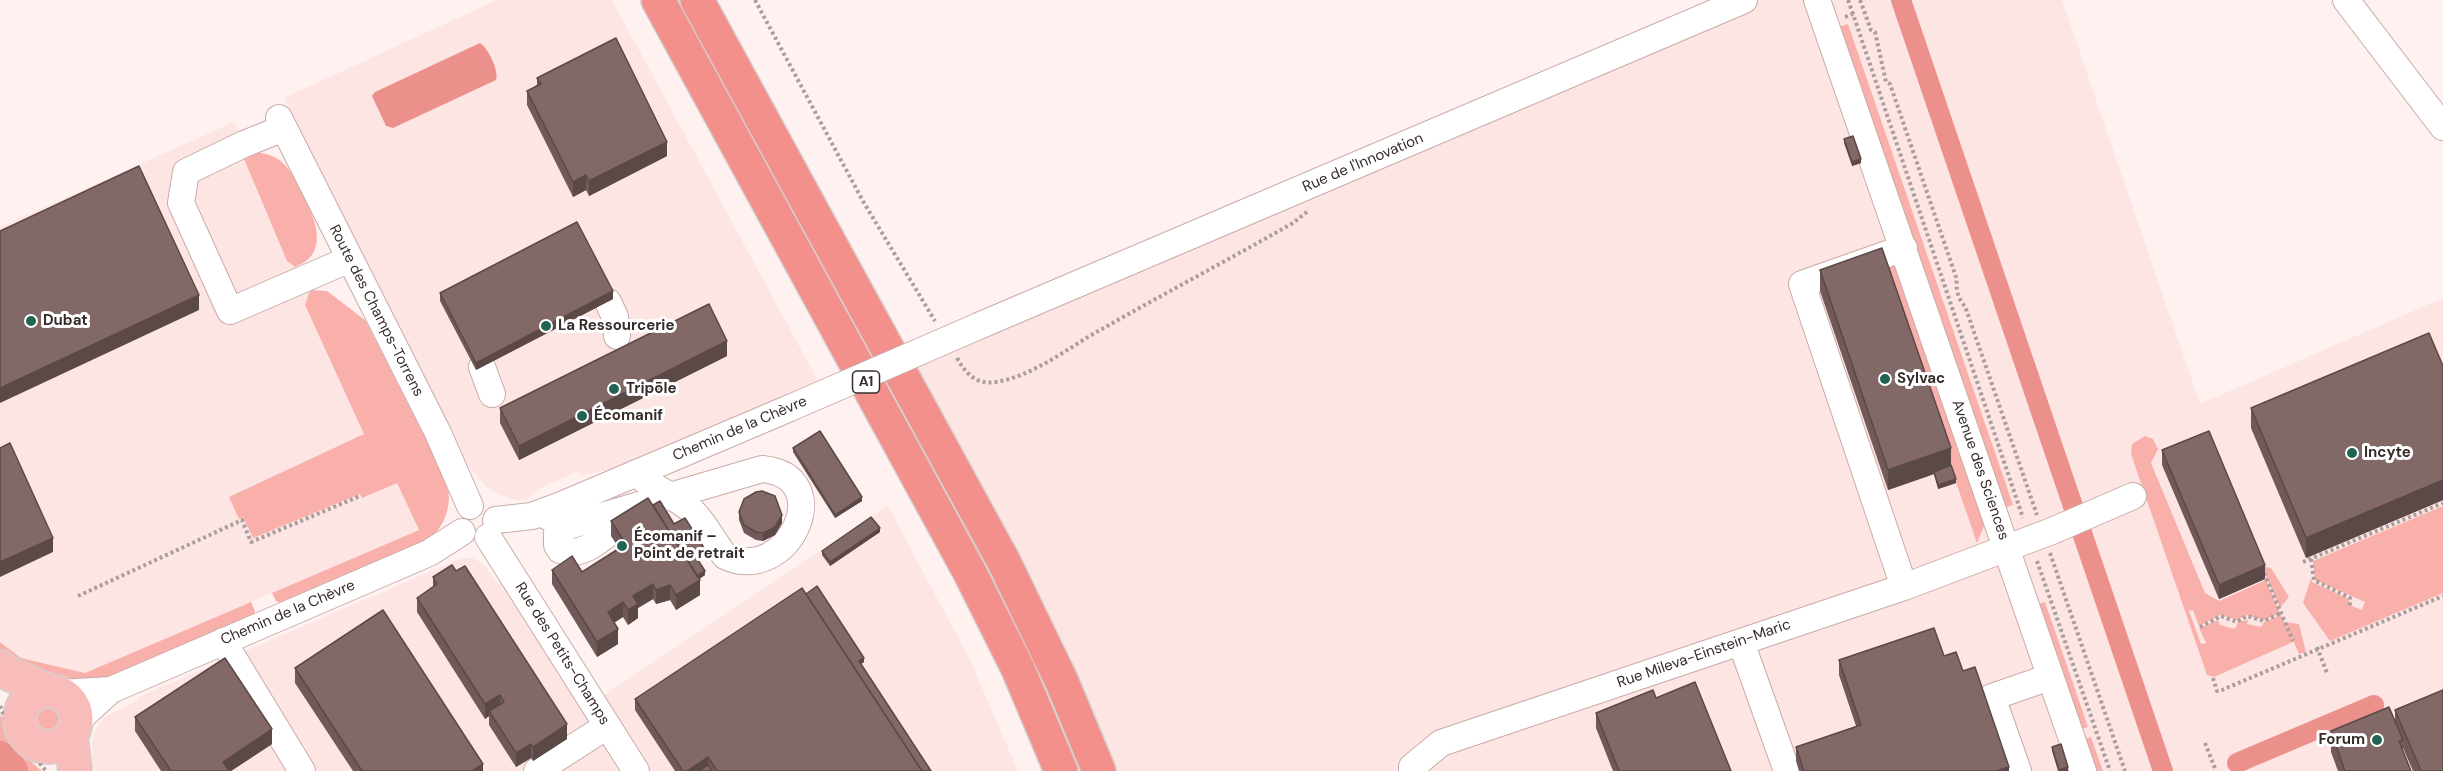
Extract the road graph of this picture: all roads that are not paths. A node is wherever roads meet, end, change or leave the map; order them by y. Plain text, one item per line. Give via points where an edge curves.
1 (658, 0) edge
2 (697, 0) edge
3 (711, 0) edge
4 (1744, 0) edge
5 (1817, 0) edge
6 (2346, 0) edge
7 (744, 90) junction
8 (2443, 127) edge
9 (1904, 248) junction
10 (350, 259) junction
11 (608, 302) edge
12 (981, 325) joint
13 (617, 336) dead end
14 (482, 367) edge
15 (492, 394) dead end
16 (636, 473) junction
17 (669, 496) junction
18 (2124, 500) dead end
19 (470, 506) junction
20 (540, 513) junction
21 (623, 522) edge
22 (568, 526) junction
23 (492, 529) junction
24 (462, 532) junction
25 (2006, 549) junction
26 (1904, 587) junction
27 (223, 641) junction
28 (1741, 642) junction
29 (0, 667) edge
30 (2050, 677) junction
31 (111, 690) junction
32 (0, 692) edge
33 (54, 692) junction
34 (607, 726) junction
35 (74, 729) junction
36 (26, 736) edge
37 (57, 771) edge
38 (75, 771) edge
39 (302, 771) edge
40 (537, 771) edge
41 (636, 771) edge
42 (1060, 771) edge
43 (1098, 771) edge
44 (1412, 771) edge
45 (1787, 771) edge
46 (2018, 771) edge
47 (2082, 771) edge

1 - 42 highway, A1 via 970,573 1018,669
2 - 7 highway, A1
3 - 7 highway
4 - 12 street, Rue de l'Innovation
5 - 9 street, Avenue des Sciences
6 - 8 street
7 - 43 highway, A1 via 1004,562 1062,682
9 - 25 street, Avenue des Sciences
9 - 26 street via 1802,284
10 - 10 street, Route des Champs-Torrens via 282,123 186,172 181,203 231,311
10 - 19 street, Route des Champs-Torrens
11 - 13 street via 615,316
12 - 16 street, Chemin de la Chèvre, bridge
14 - 15 street
16 - 17 street via 645,483
16 - 20 street, Chemin de la Chèvre
17 - 17 street via 762,469 785,475 800,493 802,505 799,523 781,548 760,561 734,560 725,556 690,509
17 - 22 street
18 - 25 street, Rue Mileva-Einstein-Maric
19 - 23 street via 489,508
19 - 24 street via 460,517
20 - 22 street
20 - 23 street, Chemin de la Chèvre
21 - 22 street via 582,552 569,553 560,550 556,539 557,533
23 - 24 street via 474,540
23 - 34 street, Rue des Petits-Champs
24 - 27 street, Chemin de la Chèvre via 429,553
25 - 26 street, Rue Mileva-Einstein-Maric
25 - 30 street, Avenue des Sciences
26 - 28 street, Rue Mileva-Einstein-Maric
27 - 31 street, Chemin de la Chèvre
27 - 39 street
28 - 44 street, Rue Mileva-Einstein-Maric via 1441,743 1412,766
28 - 45 street
29 - 33 main road
30 - 46 street via 1992,697
30 - 47 street, Avenue des Sciences
31 - 33 street, Chemin de la Chèvre
31 - 35 street, Chemin de la Chèvre
32 - 36 main road
33 - 35 main road via 72,702
33 - 36 main road via 35,693 26,700 21,711
34 - 40 street
34 - 41 street, Rue des Petits-Champs
35 - 36 main road via 52,747
35 - 38 main road
36 - 37 main road

